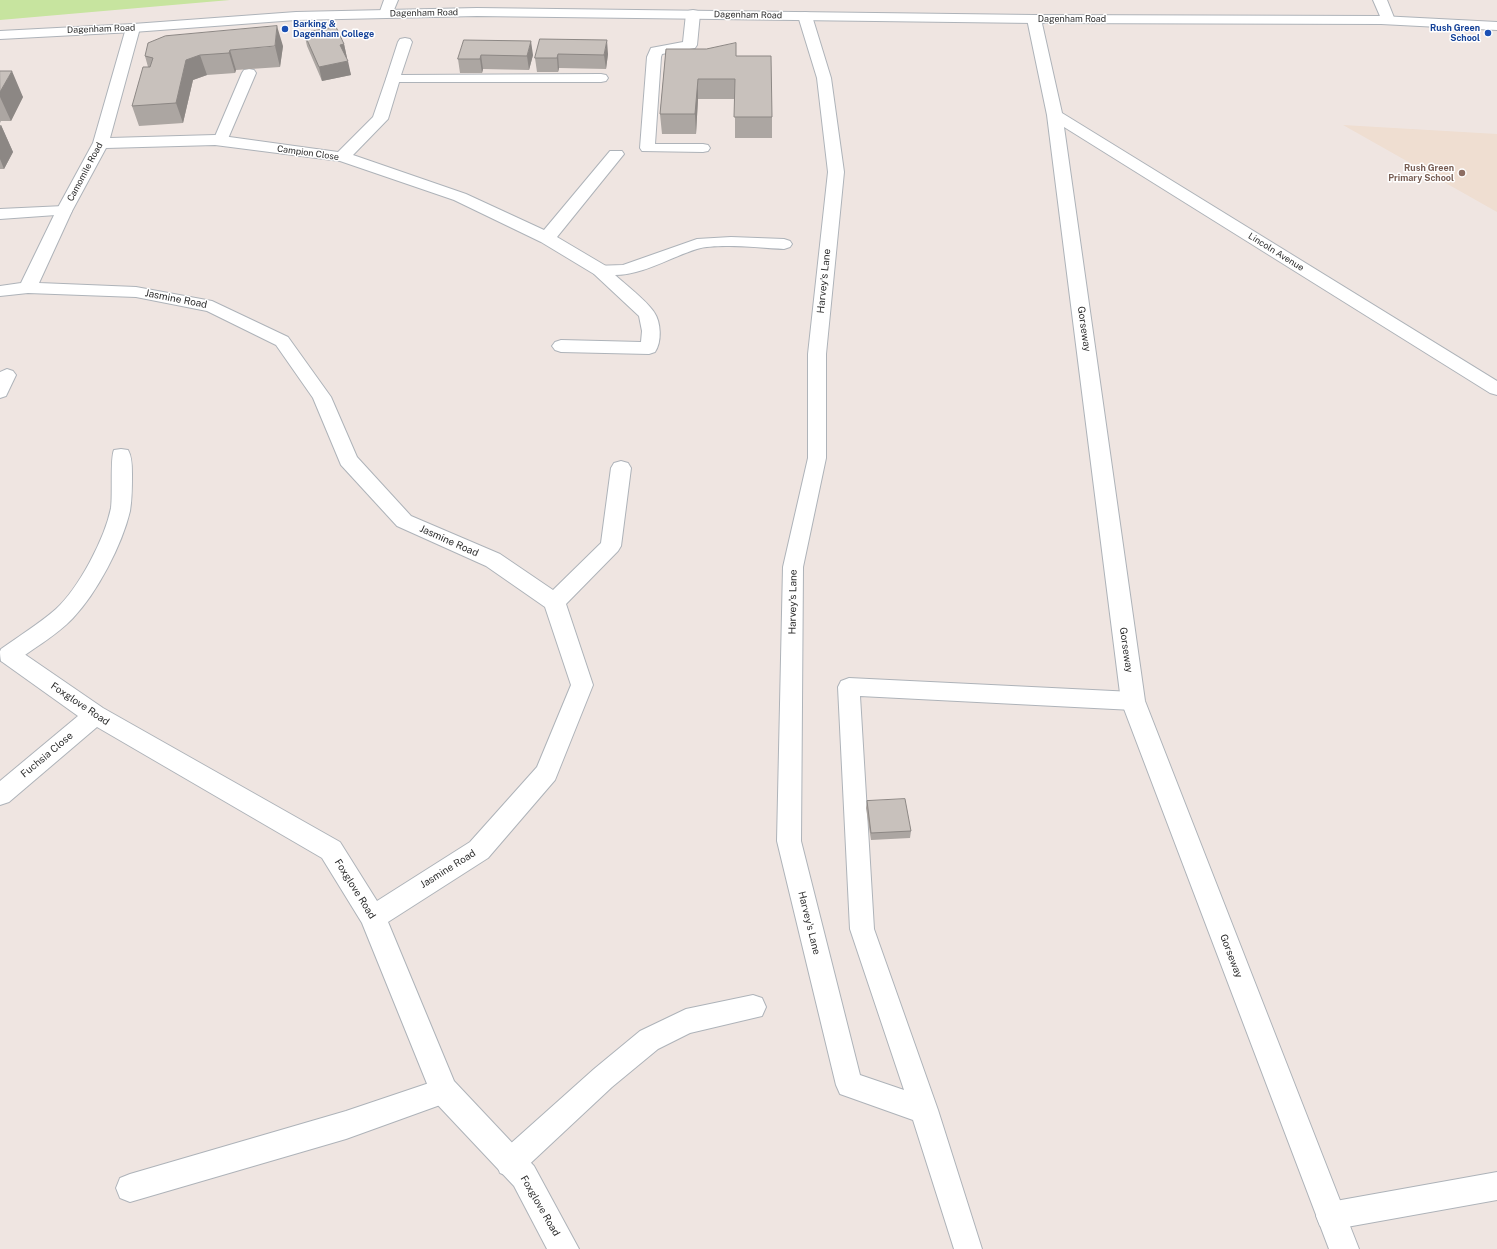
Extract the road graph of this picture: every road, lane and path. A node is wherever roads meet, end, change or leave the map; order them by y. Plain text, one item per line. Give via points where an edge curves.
1 (391, 0) edge
2 (1380, 0) edge
3 (386, 14) junction
4 (693, 14) junction
5 (805, 16) junction
6 (1034, 19) junction
7 (1388, 20) junction
8 (1497, 26) edge
9 (133, 28) junction
10 (0, 35) edge
11 (405, 42) dead end
12 (249, 73) edge
13 (601, 78) dead end
14 (393, 79) junction
15 (1055, 115) junction
16 (220, 141) junction
17 (101, 143) junction
18 (703, 148) dead end
19 (616, 154) dead end
20 (342, 157) junction
21 (64, 211) junction
22 (0, 214) edge
23 (547, 238) junction
24 (784, 244) dead end
25 (600, 270) junction
26 (28, 288) junction
27 (0, 290) edge
28 (561, 346) dead end
29 (7, 376) dead end
30 (1497, 389) edge
31 (0, 392) edge
32 (121, 455) dead end
33 (621, 468) dead end
34 (554, 602) junction
35 (10, 655) joint
36 (1133, 701) junction
37 (95, 715) junction
38 (0, 795) edge
39 (373, 917) junction
40 (753, 1007) dead end
41 (444, 1091) junction
42 (924, 1110) junction
43 (510, 1163) junction
44 (1497, 1186) edge
45 (130, 1188) dead end
46 (1330, 1216) junction
47 (564, 1249) edge
48 (968, 1249) edge
49 (1344, 1249) edge

1 - 3 street
2 - 7 street
3 - 4 street, Dagenham Road
3 - 9 street, Dagenham Road via 296,16
4 - 5 street, Dagenham Road
4 - 18 lane via 690,45 656,51 647,148
5 - 6 street, Dagenham Road
5 - 42 lane, Harvey's Lane via 824,78 836,172 817,354 817,458 793,567 789,841 849,1085
6 - 7 street, Dagenham Road
6 - 15 street, Gorseway
7 - 8 street, Dagenham Road
9 - 10 street, Dagenham Road
9 - 17 street, Camomile Road
11 - 14 lane
12 - 16 lane
13 - 14 lane
14 - 20 street via 380,119
15 - 30 street, Lincoln Avenue
15 - 36 street, Gorseway
16 - 17 street, Campion Close
16 - 20 street, Campion Close
17 - 21 street, Camomile Road
19 - 23 street
20 - 23 street, Campion Close via 460,197
21 - 22 lane
21 - 26 street, Camomile Road
23 - 25 street, Campion Close
24 - 25 lane via 697,244 625,270
25 - 28 lane via 647,314 652,331 649,348
26 - 27 street, Jasmine Road
26 - 34 street, Jasmine Road via 136,292 212,306 282,341 322,397 348,460 404,521 493,560
29 - 31 lane
32 - 35 lane via 123,472 120,511 107,545 86,587 65,614
33 - 34 street via 611,546
34 - 39 street, Jasmine Road via 582,685 547,772 479,850
35 - 37 street, Foxglove Road
36 - 42 lane via 849,688 862,929
36 - 46 street, Gorseway
37 - 38 street, Fuchsia Close
37 - 39 street, Foxglove Road via 331,850
39 - 41 street, Foxglove Road
40 - 43 lane via 686,1021 649,1040 603,1078
41 - 43 street, Foxglove Road
41 - 45 lane via 346,1125
42 - 48 lane
43 - 47 street, Foxglove Road via 524,1176
44 - 46 lane
46 - 49 street, Gorseway

